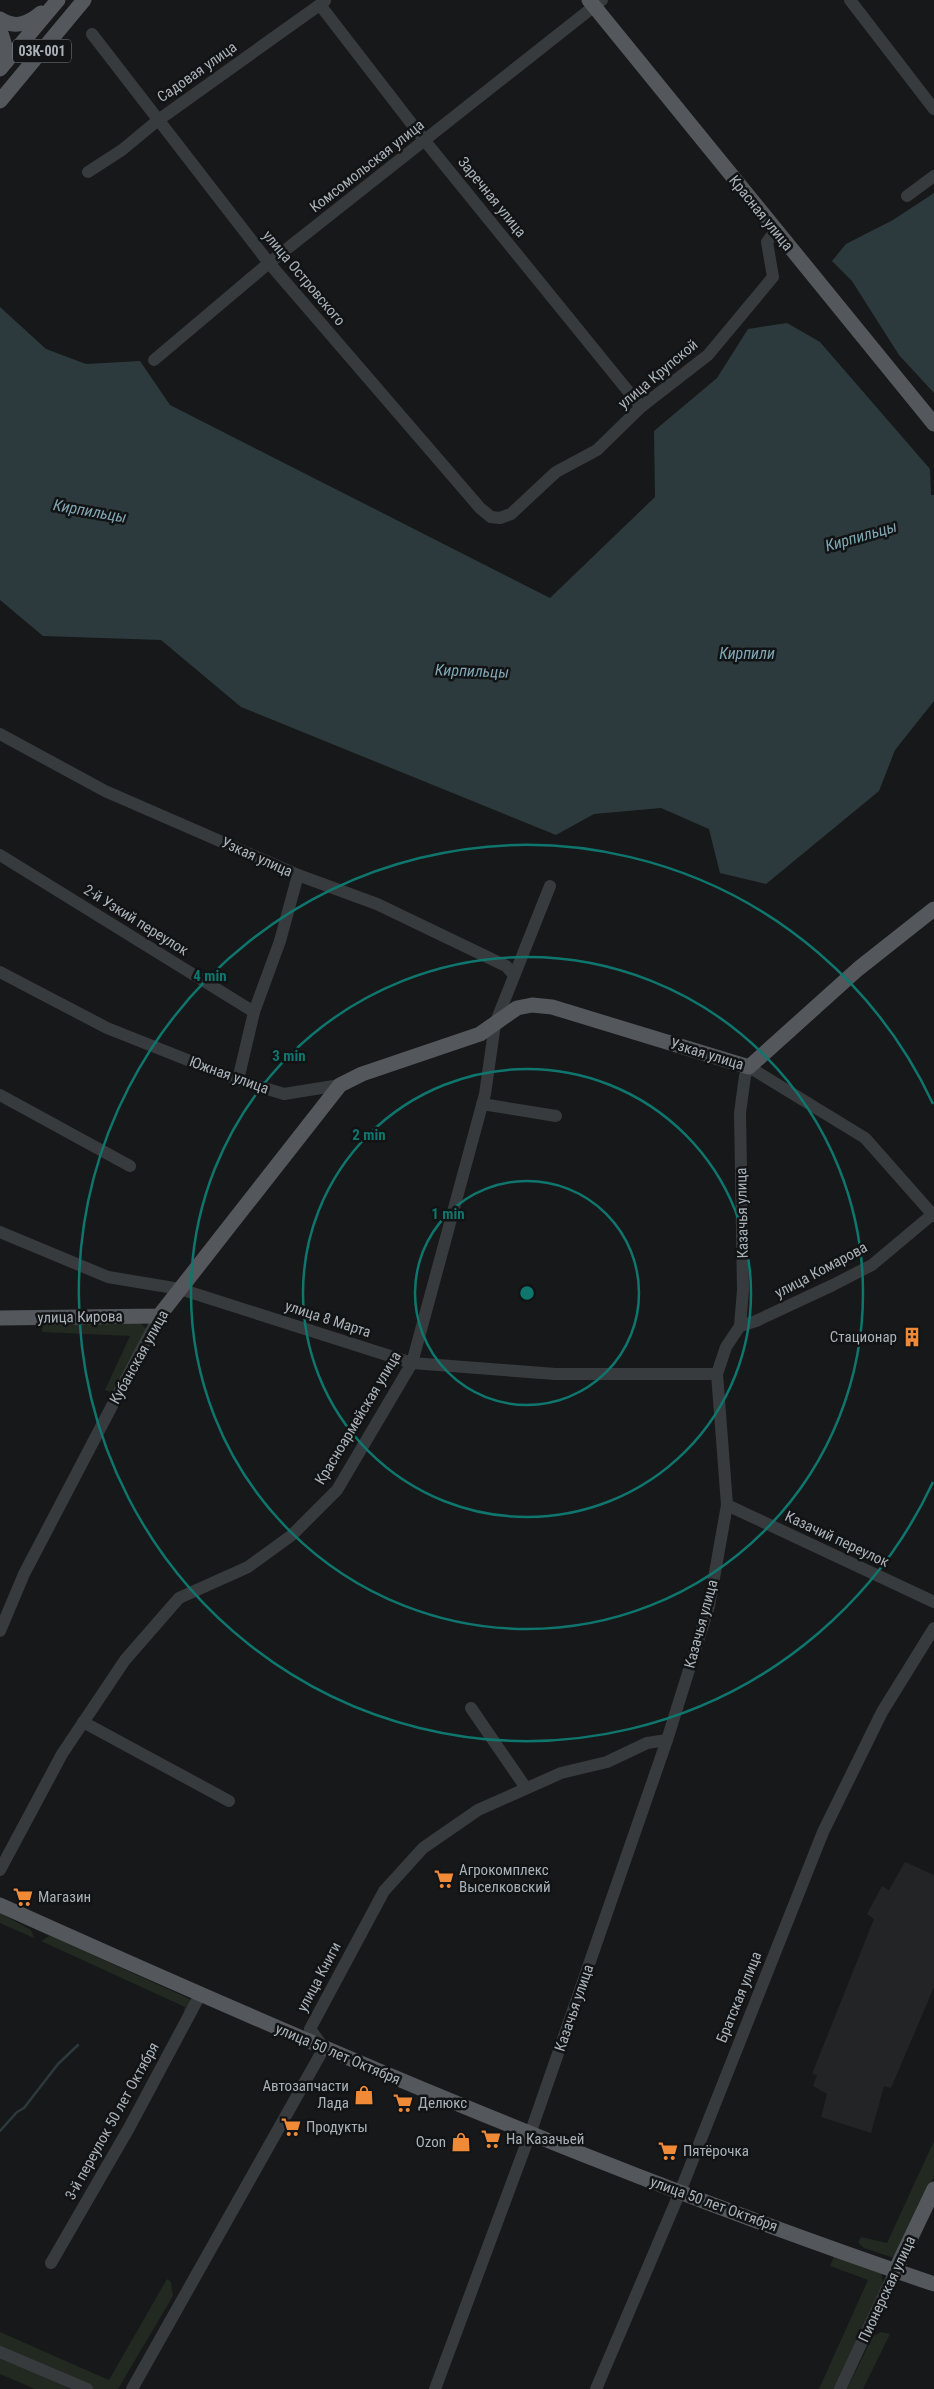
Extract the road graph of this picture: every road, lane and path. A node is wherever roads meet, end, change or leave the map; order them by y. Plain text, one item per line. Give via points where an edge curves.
1 (57, 0) edge
2 (84, 0) edge
3 (850, 0) edge
4 (323, 2) edge
5 (595, 2) edge
6 (0, 19) edge
7 (0, 30) edge
8 (92, 34) dead end
9 (0, 61) edge
10 (0, 69) edge
11 (0, 101) edge
12 (934, 109) edge
13 (157, 120) junction
14 (425, 141) junction
15 (88, 172) dead end
16 (934, 176) edge
17 (907, 196) dead end
18 (775, 231) junction
19 (269, 263) junction
20 (154, 360) dead end
21 (641, 407) junction
22 (934, 424) edge
23 (511, 514) joint
24 (0, 734) edge
25 (0, 855) edge
26 (298, 875) junction
27 (550, 886) dead end
28 (934, 909) edge
29 (0, 972) edge
30 (514, 975) junction
31 (254, 1012) junction
32 (495, 1024) junction
33 (749, 1067) junction
34 (238, 1080) junction
35 (340, 1085) junction
36 (0, 1095) edge
37 (482, 1104) junction
38 (556, 1116) dead end
39 (130, 1166) dead end
40 (934, 1214) edge
41 (0, 1232) edge
42 (180, 1289) junction
43 (159, 1316) junction
44 (0, 1318) edge
45 (740, 1326) junction
46 (412, 1363) junction
47 (718, 1374) junction
48 (727, 1505) junction
49 (934, 1602) edge
50 (934, 1628) edge
51 (0, 1631) edge
52 (471, 1708) dead end
53 (83, 1722) junction
54 (667, 1740) junction
55 (526, 1788) junction
56 (229, 1801) dead end
57 (0, 1870) edge
58 (0, 1905) edge
59 (200, 1995) junction
60 (324, 2048) junction
61 (530, 2134) junction
62 (934, 2189) edge
63 (680, 2192) junction
64 (51, 2263) dead end
65 (896, 2271) junction
66 (934, 2284) edge
67 (0, 2352) edge
68 (87, 2389) edge
69 (132, 2389) edge
70 (435, 2389) edge
71 (596, 2389) edge
72 (840, 2389) edge

1 - 6 main road via 27,22 12,26
1 - 10 main road, 03К-001
2 - 11 main road, 03К-001
3 - 12 street
4 - 13 street, Садовая улица
4 - 14 street, Заречная улица
5 - 14 street, Комсомольская улица
5 - 18 main road, Красная улица
7 - 9 main road via 4,46
8 - 13 street, улица Островского
13 - 15 street, Садовая улица via 122,150
13 - 19 street, улица Островского
14 - 19 street, Комсомольская улица
14 - 21 street, Заречная улица
16 - 17 street
18 - 21 street, улица Крупской via 767,242 773,270 769,283 708,355
18 - 22 main road, Красная улица
19 - 20 street, Комсомольская улица
19 - 23 street, улица Островского via 480,508 491,517
21 - 23 street, улица Крупской via 597,450 556,472
24 - 26 street, Узкая улица via 105,791
25 - 31 street, 2-й Узкий переулок
26 - 30 street, Узкая улица via 377,904 506,966
26 - 31 street via 280,941
27 - 30 street, Красноармейская улица
28 - 33 main road via 858,969
29 - 34 street, Южная улица via 107,1028
30 - 32 street, Красноармейская улица
31 - 34 street
32 - 33 main road, Узкая улица via 524,1006 552,1007
32 - 35 main road, Южная улица via 480,1034 362,1074
32 - 37 street, Красноармейская улица
33 - 40 street, Узкая улица via 865,1138
33 - 45 street, Казачья улица via 740,1113 743,1290
34 - 35 street, Южная улица via 284,1094
35 - 42 main road, Кубанская улица
36 - 39 street
37 - 38 street
37 - 46 street, Красноармейская улица
40 - 45 street, улица Комарова via 872,1264 833,1286
41 - 42 street, улица 8 Марта via 108,1277
42 - 43 main road, Кубанская улица
42 - 46 street, улица 8 Марта
43 - 44 main road, улица Кирова
43 - 51 street, Кубанская улица via 24,1574
45 - 47 street, Казачья улица via 726,1347
46 - 47 street, улица 8 Марта via 554,1374
46 - 53 street, Красноармейская улица via 337,1490 292,1535 248,1566 179,1598 126,1660
47 - 48 street, Казачья улица
48 - 49 street, Казачий переулок
48 - 54 street, Казачья улица via 709,1606
50 - 63 street, Братская улица via 882,1712 823,1832
52 - 55 street
53 - 56 street
53 - 57 street, Красноармейская улица via 62,1754
54 - 55 street, улица Книги via 647,1743 607,1762 561,1773
54 - 61 street, Казачья улица
55 - 60 street, улица Книги via 478,1810 423,1848 384,1891 310,2029
58 - 59 main road, улица 50 лет Октября
59 - 60 main road, улица 50 лет Октября
59 - 64 street, 3-й переулок 50 лет Октября via 129,2128
60 - 61 main road, улица 50 лет Октября
60 - 69 street
61 - 63 main road, улица 50 лет Октября
61 - 70 street, Казачья улица
62 - 65 main road, Пионерская улица
63 - 65 main road, улица 50 лет Октября
63 - 71 street, Братская улица
65 - 66 main road, улица 50 лет Октября
65 - 72 street, Пионерская улица
67 - 68 street

